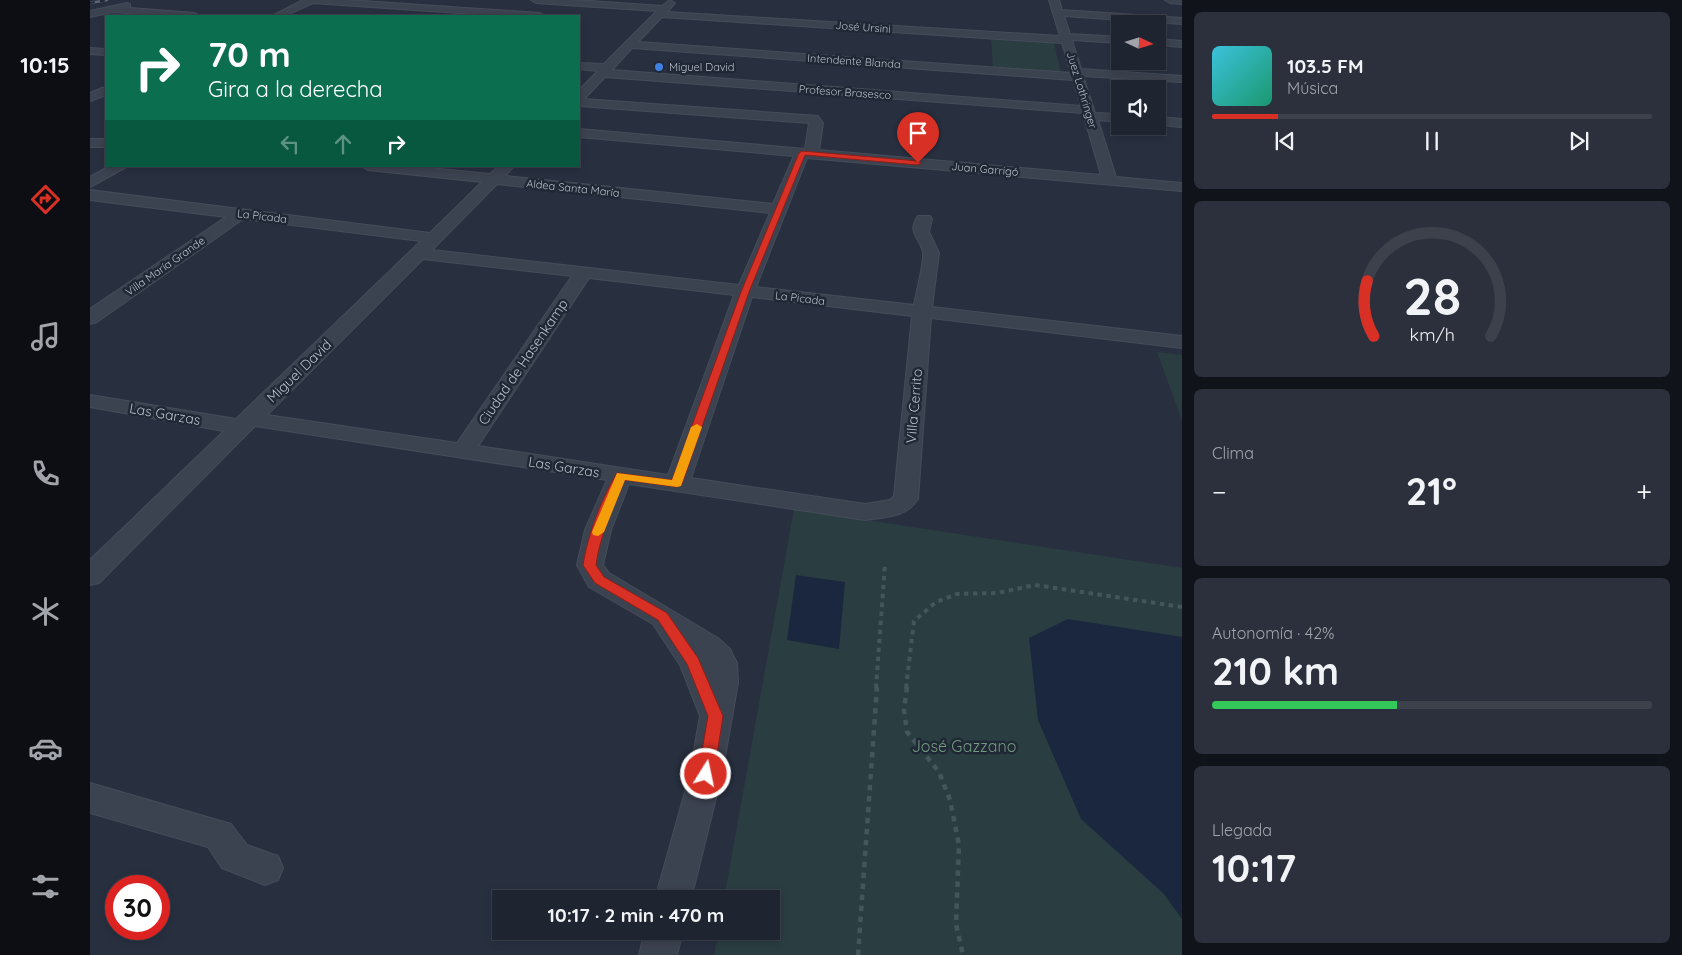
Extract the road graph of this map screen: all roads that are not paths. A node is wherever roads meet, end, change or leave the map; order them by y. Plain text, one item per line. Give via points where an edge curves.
1 (308, 0) edge
2 (312, 0) edge
3 (416, 0) edge
4 (536, 0) edge
5 (673, 0) edge
6 (1054, 0) edge
7 (1170, 0) edge
8 (1182, 1) edge
9 (149, 2) dead end
10 (403, 7) junction
11 (112, 9) junction
12 (662, 11) junction
13 (1059, 13) junction
14 (90, 14) edge
15 (183, 15) edge
16 (279, 15) edge
17 (387, 15) edge
18 (500, 15) edge
19 (1182, 21) edge
20 (632, 23) dead end
21 (650, 24) junction
22 (1067, 38) junction
23 (1111, 40) edge
24 (1166, 43) edge
25 (1182, 44) edge
26 (629, 46) junction
27 (90, 51) edge
28 (105, 52) edge
29 (580, 66) edge
30 (605, 70) junction
31 (1078, 74) junction
32 (1182, 79) edge
33 (90, 90) edge
34 (105, 91) edge
35 (105, 91) edge
36 (833, 95) junction
37 (580, 96) edge
38 (90, 97) edge
39 (580, 102) edge
40 (1088, 113) junction
41 (1111, 117) edge
42 (813, 119) junction
43 (1166, 122) edge
44 (1182, 123) edge
45 (580, 133) edge
46 (90, 143) edge
47 (105, 143) edge
48 (807, 153) junction
49 (119, 167) edge
50 (378, 167) edge
51 (506, 167) edge
52 (494, 179) junction
53 (1110, 180) junction
54 (90, 183) edge
55 (1182, 187) edge
56 (90, 195) edge
57 (778, 209) junction
58 (240, 214) junction
59 (924, 219) dead end
60 (434, 238) junction
61 (418, 253) junction
62 (584, 272) junction
63 (745, 292) junction
64 (922, 313) junction
65 (90, 318) edge
66 (1182, 342) edge
67 (90, 401) edge
68 (245, 423) junction
69 (463, 451) junction
70 (621, 476) junction
71 (677, 484) junction
72 (906, 499) joint
73 (90, 576) edge
74 (90, 798) edge
75 (265, 868) dead end
76 (675, 890) edge
77 (662, 940) edge
78 (658, 955) edge

1 - 2 street
2 - 10 street
2 - 16 street
3 - 10 street
4 - 12 street, José Ursini
5 - 12 street
6 - 13 street, Juez Lothringer
7 - 8 street
9 - 11 street
10 - 17 street
10 - 18 street
11 - 14 street
11 - 15 street
12 - 21 street
12 - 22 street, José Ursini via 861,28
13 - 19 street
13 - 22 street, Juez Lothringer
20 - 21 street
21 - 26 street
22 - 23 street, José Ursini
22 - 31 street, Juez Lothringer
24 - 25 street
26 - 30 street
26 - 31 street, Intendente Blanda
27 - 28 street
29 - 30 street, Profesor Brasesco
30 - 36 street, Profesor Brasesco
30 - 37 street
31 - 32 street, Intendente Blanda
31 - 40 street, Juez Lothringer
33 - 34 street
35 - 38 street
36 - 40 street, Profesor Brasesco
36 - 42 street
39 - 42 street
40 - 41 street, Profesor Brasesco
40 - 53 street, Juez Lothringer
42 - 48 street via 818,128
43 - 44 street
45 - 48 street, Juan Garrigó
46 - 47 street
48 - 53 street, Juan Garrigó
48 - 57 street
49 - 54 street
50 - 52 street, Aldea Santa María
51 - 52 street, Miguel David
52 - 57 street, Aldea Santa María
52 - 60 street, Miguel David
53 - 55 street, Juan Garrigó
56 - 58 street, La Picada
57 - 63 street
58 - 60 street, La Picada
58 - 65 street, Villa María Grande
59 - 64 street, Villa Cerrito via 921,232 931,253
60 - 61 street, Miguel David
61 - 62 street, La Picada
61 - 68 street, Miguel David
62 - 63 street, La Picada
62 - 69 street, Ciudad de Hasenkamp
63 - 64 street, La Picada
63 - 71 street
64 - 66 street, La Picada
64 - 72 street, Villa Cerrito
67 - 68 street, Las Garzas
68 - 69 street, Las Garzas
68 - 73 street, Miguel David
69 - 70 street, Las Garzas
70 - 71 street, Las Garzas
70 - 76 street via 604,513 590,565 600,580 663,617 693,662 716,716 706,774
71 - 72 street, Las Garzas via 864,512 897,507
74 - 75 street via 219,834 235,857
77 - 78 street

